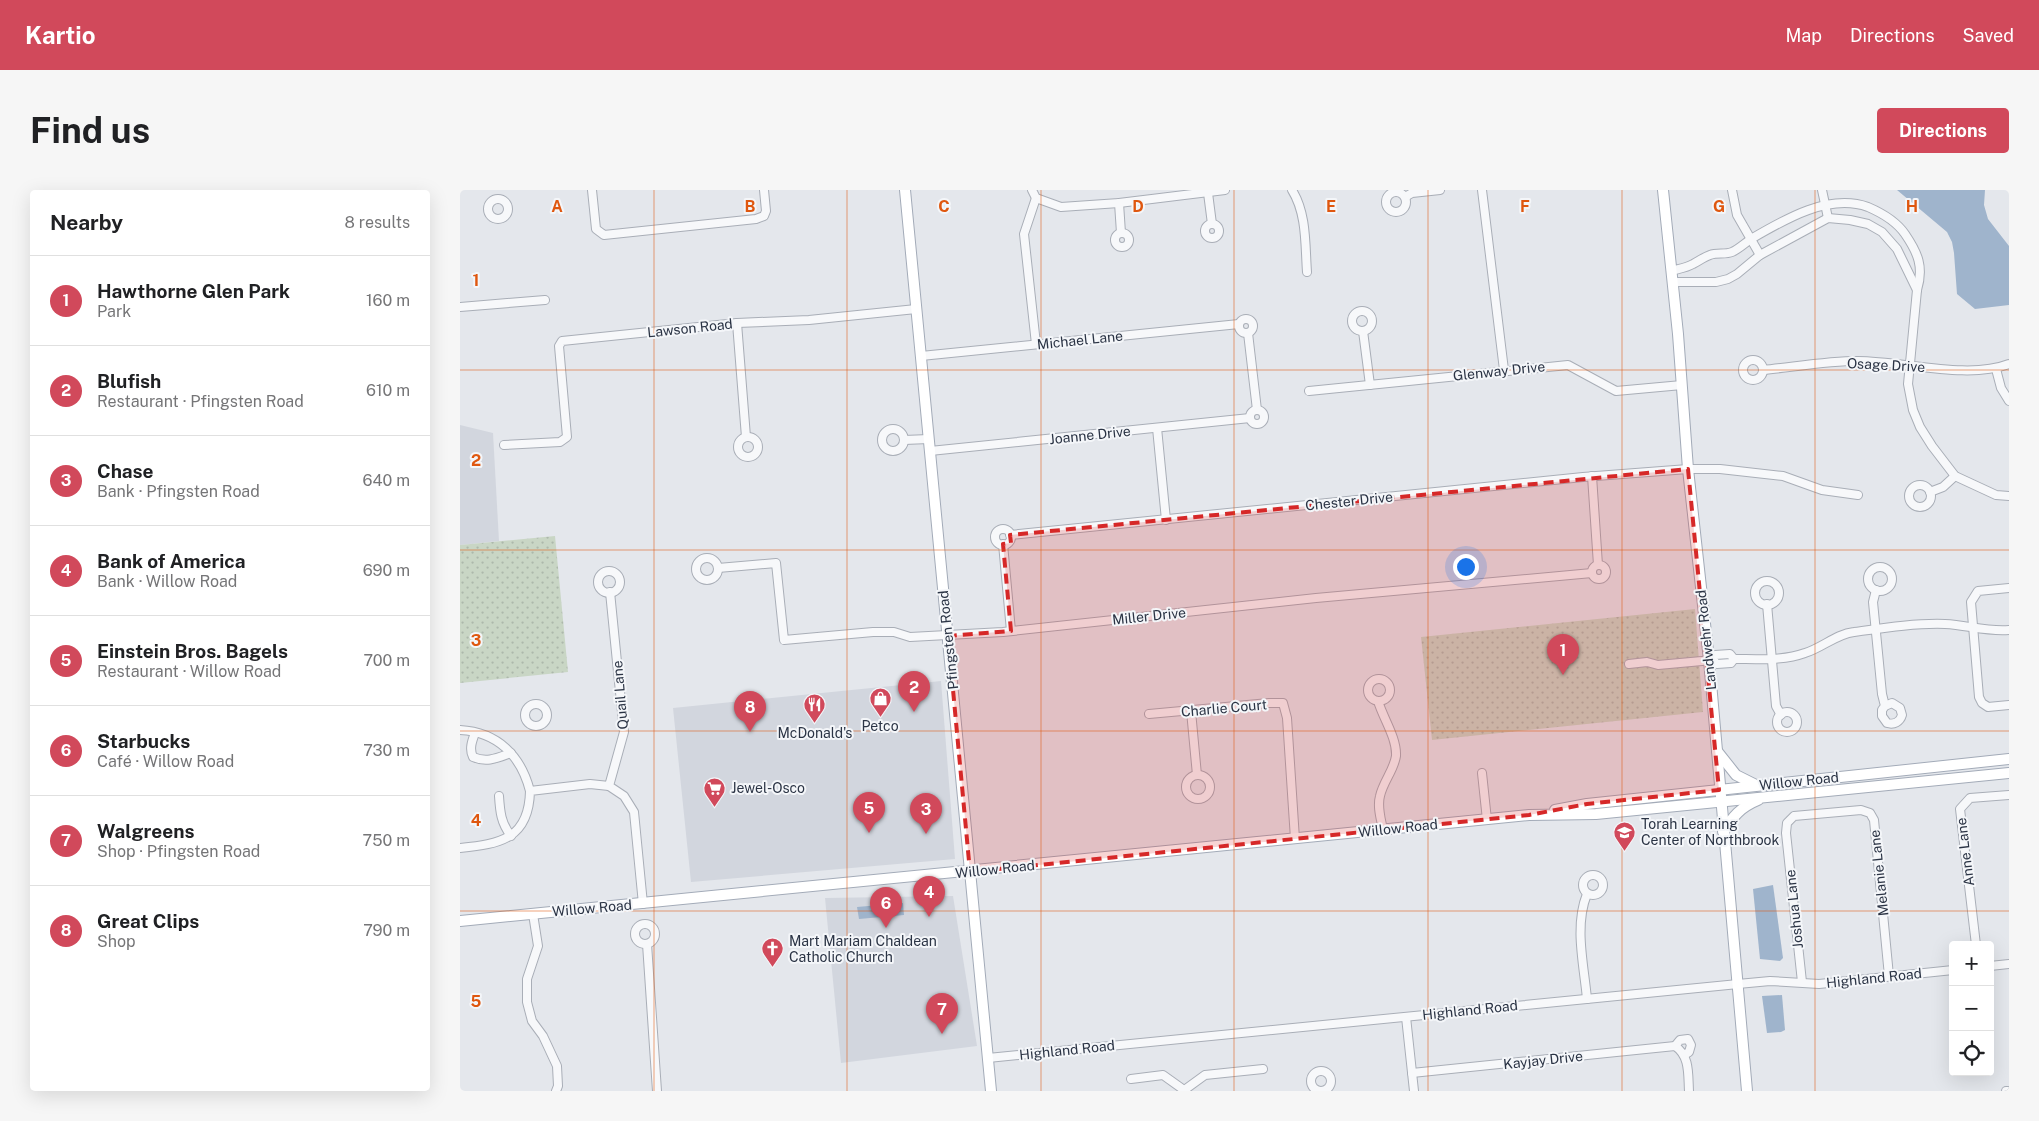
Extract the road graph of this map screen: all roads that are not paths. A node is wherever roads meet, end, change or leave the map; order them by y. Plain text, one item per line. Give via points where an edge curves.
1 (592, 190) edge
2 (764, 190) edge
3 (905, 190) edge
4 (1032, 190) edge
5 (1225, 190) edge
6 (1292, 190) edge
7 (1440, 190) edge
8 (1482, 190) edge
9 (1663, 190) edge
10 (1732, 190) edge
11 (1822, 190) edge
12 (1208, 194) junction
13 (1405, 197) dead end
14 (1036, 198) junction
15 (1119, 204) junction
16 (1825, 204) junction
17 (1828, 218) junction
18 (1212, 224) dead end
19 (1121, 233) dead end
20 (1751, 239) junction
21 (1760, 255) junction
22 (1671, 271) junction
23 (1307, 272) dead end
24 (1672, 282) junction
25 (1917, 290) junction
26 (545, 300) dead end
27 (460, 308) edge
28 (916, 309) junction
29 (737, 323) junction
30 (1239, 324) junction
31 (1363, 332) dead end
32 (1248, 333) junction
33 (1036, 344) junction
34 (920, 356) junction
35 (2009, 364) edge
36 (1909, 365) junction
37 (1996, 369) junction
38 (1504, 370) junction
39 (1763, 370) dead end
40 (1370, 385) junction
41 (1682, 385) junction
42 (1309, 391) dead end
43 (2009, 400) edge
44 (1257, 410) junction
45 (1250, 418) junction
46 (1157, 428) junction
47 (746, 437) dead end
48 (929, 439) junction
49 (904, 440) dead end
50 (504, 445) dead end
51 (930, 450) junction
52 (1688, 469) junction
53 (1592, 476) junction
54 (1955, 476) junction
55 (1930, 492) dead end
56 (1858, 495) dead end
57 (2009, 496) edge
58 (1166, 520) junction
59 (1010, 535) junction
60 (1003, 544) junction
61 (1598, 565) junction
62 (718, 568) dead end
63 (1592, 573) junction
64 (2009, 588) edge
65 (1876, 590) dead end
66 (610, 592) dead end
67 (1767, 604) dead end
68 (1973, 629) junction
69 (1875, 630) junction
70 (2009, 630) edge
71 (1011, 631) junction
72 (948, 636) junction
73 (1771, 659) junction
74 (1711, 660) junction
75 (1629, 664) dead end
76 (1378, 701) dead end
77 (2009, 705) edge
78 (1885, 706) dead end
79 (1191, 711) junction
80 (1149, 714) dead end
81 (1781, 715) dead end
82 (460, 730) edge
83 (475, 733) junction
84 (1716, 750) junction
85 (511, 754) junction
86 (2009, 759) edge
87 (1482, 773) dead end
88 (2009, 773) edge
89 (1197, 775) dead end
90 (609, 786) junction
91 (1757, 786) junction
92 (1719, 790) junction
93 (530, 791) junction
94 (2007, 795) edge
95 (499, 796) dead end
96 (1766, 796) junction
97 (1720, 801) junction
98 (1830, 812) joint
99 (1529, 815) junction
100 (1487, 820) junction
101 (1383, 830) junction
102 (1724, 832) junction
103 (511, 836) junction
104 (1295, 839) junction
105 (460, 848) edge
106 (970, 872) junction
107 (1587, 894) dead end
108 (643, 904) junction
109 (534, 914) junction
110 (460, 921) edge
111 (1976, 941) edge
112 (647, 944) dead end
113 (2009, 964) edge
114 (1994, 966) edge
115 (1949, 970) edge
116 (1889, 976) junction
117 (1802, 982) junction
118 (1738, 984) junction
119 (1587, 999) junction
120 (1406, 1017) junction
121 (1675, 1046) junction
122 (1684, 1055) junction
123 (988, 1058) junction
124 (1262, 1070) dead end
125 (1412, 1073) junction
126 (1131, 1079) dead end
127 (556, 1091) edge
128 (657, 1091) edge
129 (991, 1091) edge
130 (1184, 1091) edge
131 (1414, 1091) edge
132 (1689, 1091) edge
133 (1747, 1091) edge

1 - 2 street via 598,231 604,235 756,219 764,216 766,211
3 - 28 main road, Pfingsten Road
4 - 14 street
5 - 12 street
6 - 23 street via 1303,218
7 - 13 street via 1412,193
8 - 38 street
9 - 22 main road, Landwehr Road
10 - 20 street via 1737,215
11 - 16 street
12 - 15 street
12 - 18 street
14 - 15 street via 1061,207
14 - 33 street via 1024,234
15 - 19 street
16 - 17 street
16 - 20 street
16 - 25 street via 1860,204 1879,211 1900,226 1920,264
17 - 21 street
17 - 25 street via 1868,224 1882,232 1897,249
20 - 21 street
20 - 22 street via 1732,252 1712,254
21 - 24 street via 1728,279
22 - 24 main road, Landwehr Road
24 - 41 main road, Landwehr Road
25 - 36 street
26 - 27 street
28 - 29 street, Lawson Road via 809,320
28 - 34 main road, Pfingsten Road
29 - 47 street
29 - 50 street, Lawson Road via 562,341 559,346 567,437 560,442
30 - 32 street via 1241,331
30 - 32 street via 1244,319 1251,320 1254,328
30 - 33 street, Michael Lane
31 - 40 street
32 - 44 street
33 - 34 street, Michael Lane
34 - 48 main road, Pfingsten Road
35 - 37 street, Osage Drive
36 - 37 street, Osage Drive
36 - 39 street, Osage Drive via 1856,361
36 - 54 street via 1908,384 1920,427
37 - 43 street
38 - 40 street, Glenway Drive
38 - 41 street, Glenway Drive via 1568,365 1616,391
40 - 42 street, Glenway Drive
41 - 52 main road, Landwehr Road
44 - 45 street
44 - 45 street via 1264,415 1263,422 1256,424
45 - 46 street, Joanne Drive
46 - 51 street, Joanne Drive
46 - 58 street
48 - 49 street
48 - 51 main road, Pfingsten Road
51 - 72 main road, Pfingsten Road
52 - 53 street, Chester Drive
52 - 56 street, Chester Drive via 1782,476 1822,490
52 - 74 main road, Landwehr Road
53 - 58 street, Chester Drive
53 - 61 street
54 - 55 street via 1943,487
54 - 57 street via 1996,494
58 - 59 street, Chester Drive
59 - 60 street via 1009,542
59 - 60 street via 1006,530 997,532 996,540
60 - 71 street
61 - 63 street
61 - 63 street via 1606,569 1605,576 1599,579
62 - 72 street, Miller Drive via 776,563 784,640 873,632 894,632 910,637
63 - 71 street, Miller Drive via 1316,598
64 - 68 street via 1986,589 1973,596
65 - 69 street via 1873,602
66 - 90 street, Quail Lane via 624,732
67 - 73 street
68 - 69 street via 1938,624
68 - 70 street
68 - 77 street via 1979,697 1988,707
69 - 73 street via 1845,633 1808,653
69 - 78 street
71 - 72 street, Miller Drive
72 - 106 main road, Pfingsten Road
73 - 74 street via 1734,659 1725,654 1715,655
73 - 81 street via 1776,706
74 - 75 street
74 - 84 main road, Landwehr Road
76 - 101 street via 1396,757 1379,796
79 - 80 street, Charlie Court
79 - 89 street
79 - 104 street, Charlie Court via 1283,704 1287,718
82 - 83 street
83 - 85 street via 490,737
83 - 85 street via 471,743 473,757 490,760
84 - 91 main road via 1736,775
84 - 92 main road, Landwehr Road
85 - 93 street via 525,773
86 - 91 main road, Willow Road
87 - 100 street
88 - 96 main road, Willow Road
90 - 93 street via 590,784
90 - 108 street via 624,796 634,812
91 - 92 main road, Willow Road
92 - 97 main road, Landwehr Road
92 - 99 main road, Willow Road via 1588,804
93 - 103 street via 530,805
94 - 111 street, Anne Lane via 1970,798 1960,809
95 - 103 street via 504,827
96 - 97 main road, Willow Road
96 - 102 main road via 1743,807
97 - 99 main road, Willow Road via 1596,814
97 - 102 main road, Landwehr Road
98 - 116 street, Melanie Lane via 1860,810 1870,813 1874,820
98 - 117 street, Joshua Lane via 1794,816 1787,823
99 - 100 main road, Willow Road
100 - 101 main road, Willow Road
101 - 104 main road, Willow Road
102 - 118 main road, Landwehr Road
103 - 105 street via 488,845
104 - 106 main road, Willow Road
106 - 108 main road, Willow Road
106 - 123 main road, Pfingsten Road
107 - 119 street via 1580,930
108 - 109 main road, Willow Road
109 - 110 main road, Willow Road
109 - 127 street via 538,946 527,979 527,1002 532,1021 557,1066
112 - 128 street
113 - 114 street
115 - 116 street, Highland Road
116 - 117 street, Highland Road via 1819,984
117 - 118 street, Highland Road
118 - 119 street, Highland Road
118 - 133 main road, Landwehr Road
119 - 120 street, Highland Road
120 - 123 street, Highland Road
120 - 125 street
121 - 122 street
121 - 122 street, Kayjay Drive via 1680,1040 1688,1039 1691,1045
121 - 125 street, Kayjay Drive
122 - 132 street, Kayjay Drive
123 - 129 main road, Pfingsten Road
124 - 130 street via 1205,1075
125 - 131 street
126 - 130 street via 1163,1075

